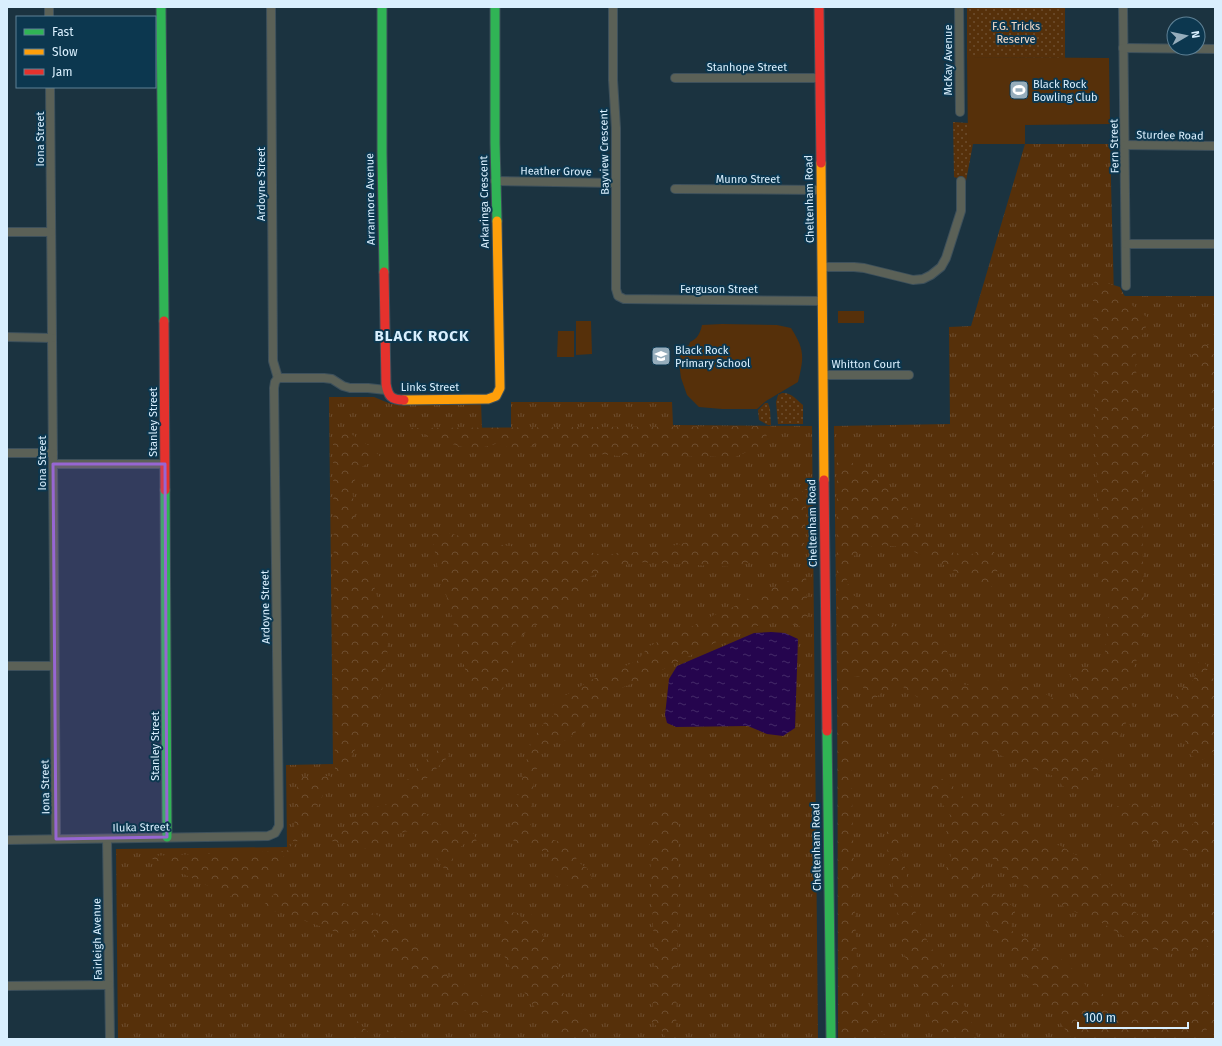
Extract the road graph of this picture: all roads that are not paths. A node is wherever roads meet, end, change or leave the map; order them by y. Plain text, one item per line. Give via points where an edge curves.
1 (161, 7) edge
2 (271, 7) edge
3 (382, 7) edge
4 (496, 7) edge
5 (613, 7) edge
6 (819, 7) edge
7 (959, 7) edge
8 (1122, 7) edge
9 (1123, 48) junction
10 (1215, 49) edge
11 (675, 78) dead end
12 (820, 78) junction
13 (50, 88) edge
14 (960, 112) dead end
15 (1125, 145) junction
16 (1215, 146) edge
17 (961, 181) dead end
18 (495, 182) junction
19 (616, 183) junction
20 (675, 189) dead end
21 (821, 190) junction
22 (7, 232) edge
23 (51, 232) junction
24 (1126, 244) junction
25 (1215, 244) edge
26 (822, 267) junction
27 (1126, 286) dead end
28 (618, 296) joint
29 (822, 301) junction
30 (7, 337) edge
31 (52, 338) junction
32 (823, 375) junction
33 (909, 375) dead end
34 (277, 380) junction
35 (386, 387) junction
36 (496, 396) joint
37 (7, 453) edge
38 (53, 453) junction
39 (53, 464) junction
40 (165, 464) junction
41 (7, 666) edge
42 (54, 666) junction
43 (275, 833) joint
44 (167, 837) junction
45 (56, 839) junction
46 (107, 839) junction
47 (7, 840) edge
48 (109, 985) junction
49 (7, 986) edge
50 (110, 1039) edge
51 (830, 1039) edge

1 - 40 street, Stanley Street
2 - 34 street, Ardoyne Street via 272,370
3 - 35 street, Arranmore Avenue
4 - 18 street, Arkaringa Crescent
5 - 19 street, Bayview Crescent
6 - 12 street, Cheltenham Road
7 - 14 street, McKay Avenue
8 - 9 street, Fern Street
9 - 10 street
9 - 15 street, Fern Street
11 - 12 street, Stanhope Street
12 - 21 street, Cheltenham Road
13 - 23 street, Iona Street
15 - 16 street, Sturdee Road
15 - 24 street, Fern Street
17 - 26 street via 961,211 946,258 941,267 931,275 914,280 854,267
18 - 19 street, Heather Grove
18 - 36 street, Arkaringa Crescent via 500,388
19 - 28 street, Bayview Crescent
20 - 21 street, Munro Street
21 - 26 street, Cheltenham Road
22 - 23 street
23 - 31 street, Iona Street
24 - 25 street
24 - 27 street, Fern Street
26 - 29 street, Cheltenham Road
28 - 29 street, Ferguson Street via 623,299
29 - 32 street, Cheltenham Road
30 - 31 street
31 - 38 street, Iona Street
32 - 33 street, Whitton Court
32 - 51 street, Cheltenham Road
34 - 35 street, Links Street via 324,378 350,388
34 - 43 street, Ardoyne Street via 274,388 279,826
35 - 36 street, Links Street via 390,397 400,400 488,399
37 - 38 street
38 - 39 street, Iona Street
39 - 40 street
39 - 42 street, Iona Street
40 - 44 street, Stanley Street
41 - 42 street
42 - 45 street, Iona Street
43 - 44 street, Iluka Street via 268,836
44 - 46 street, Iluka Street
45 - 46 street, Iluka Street
45 - 47 street, Iluka Street
46 - 48 street, Fairleigh Avenue
48 - 49 street
48 - 50 street, Fairleigh Avenue

